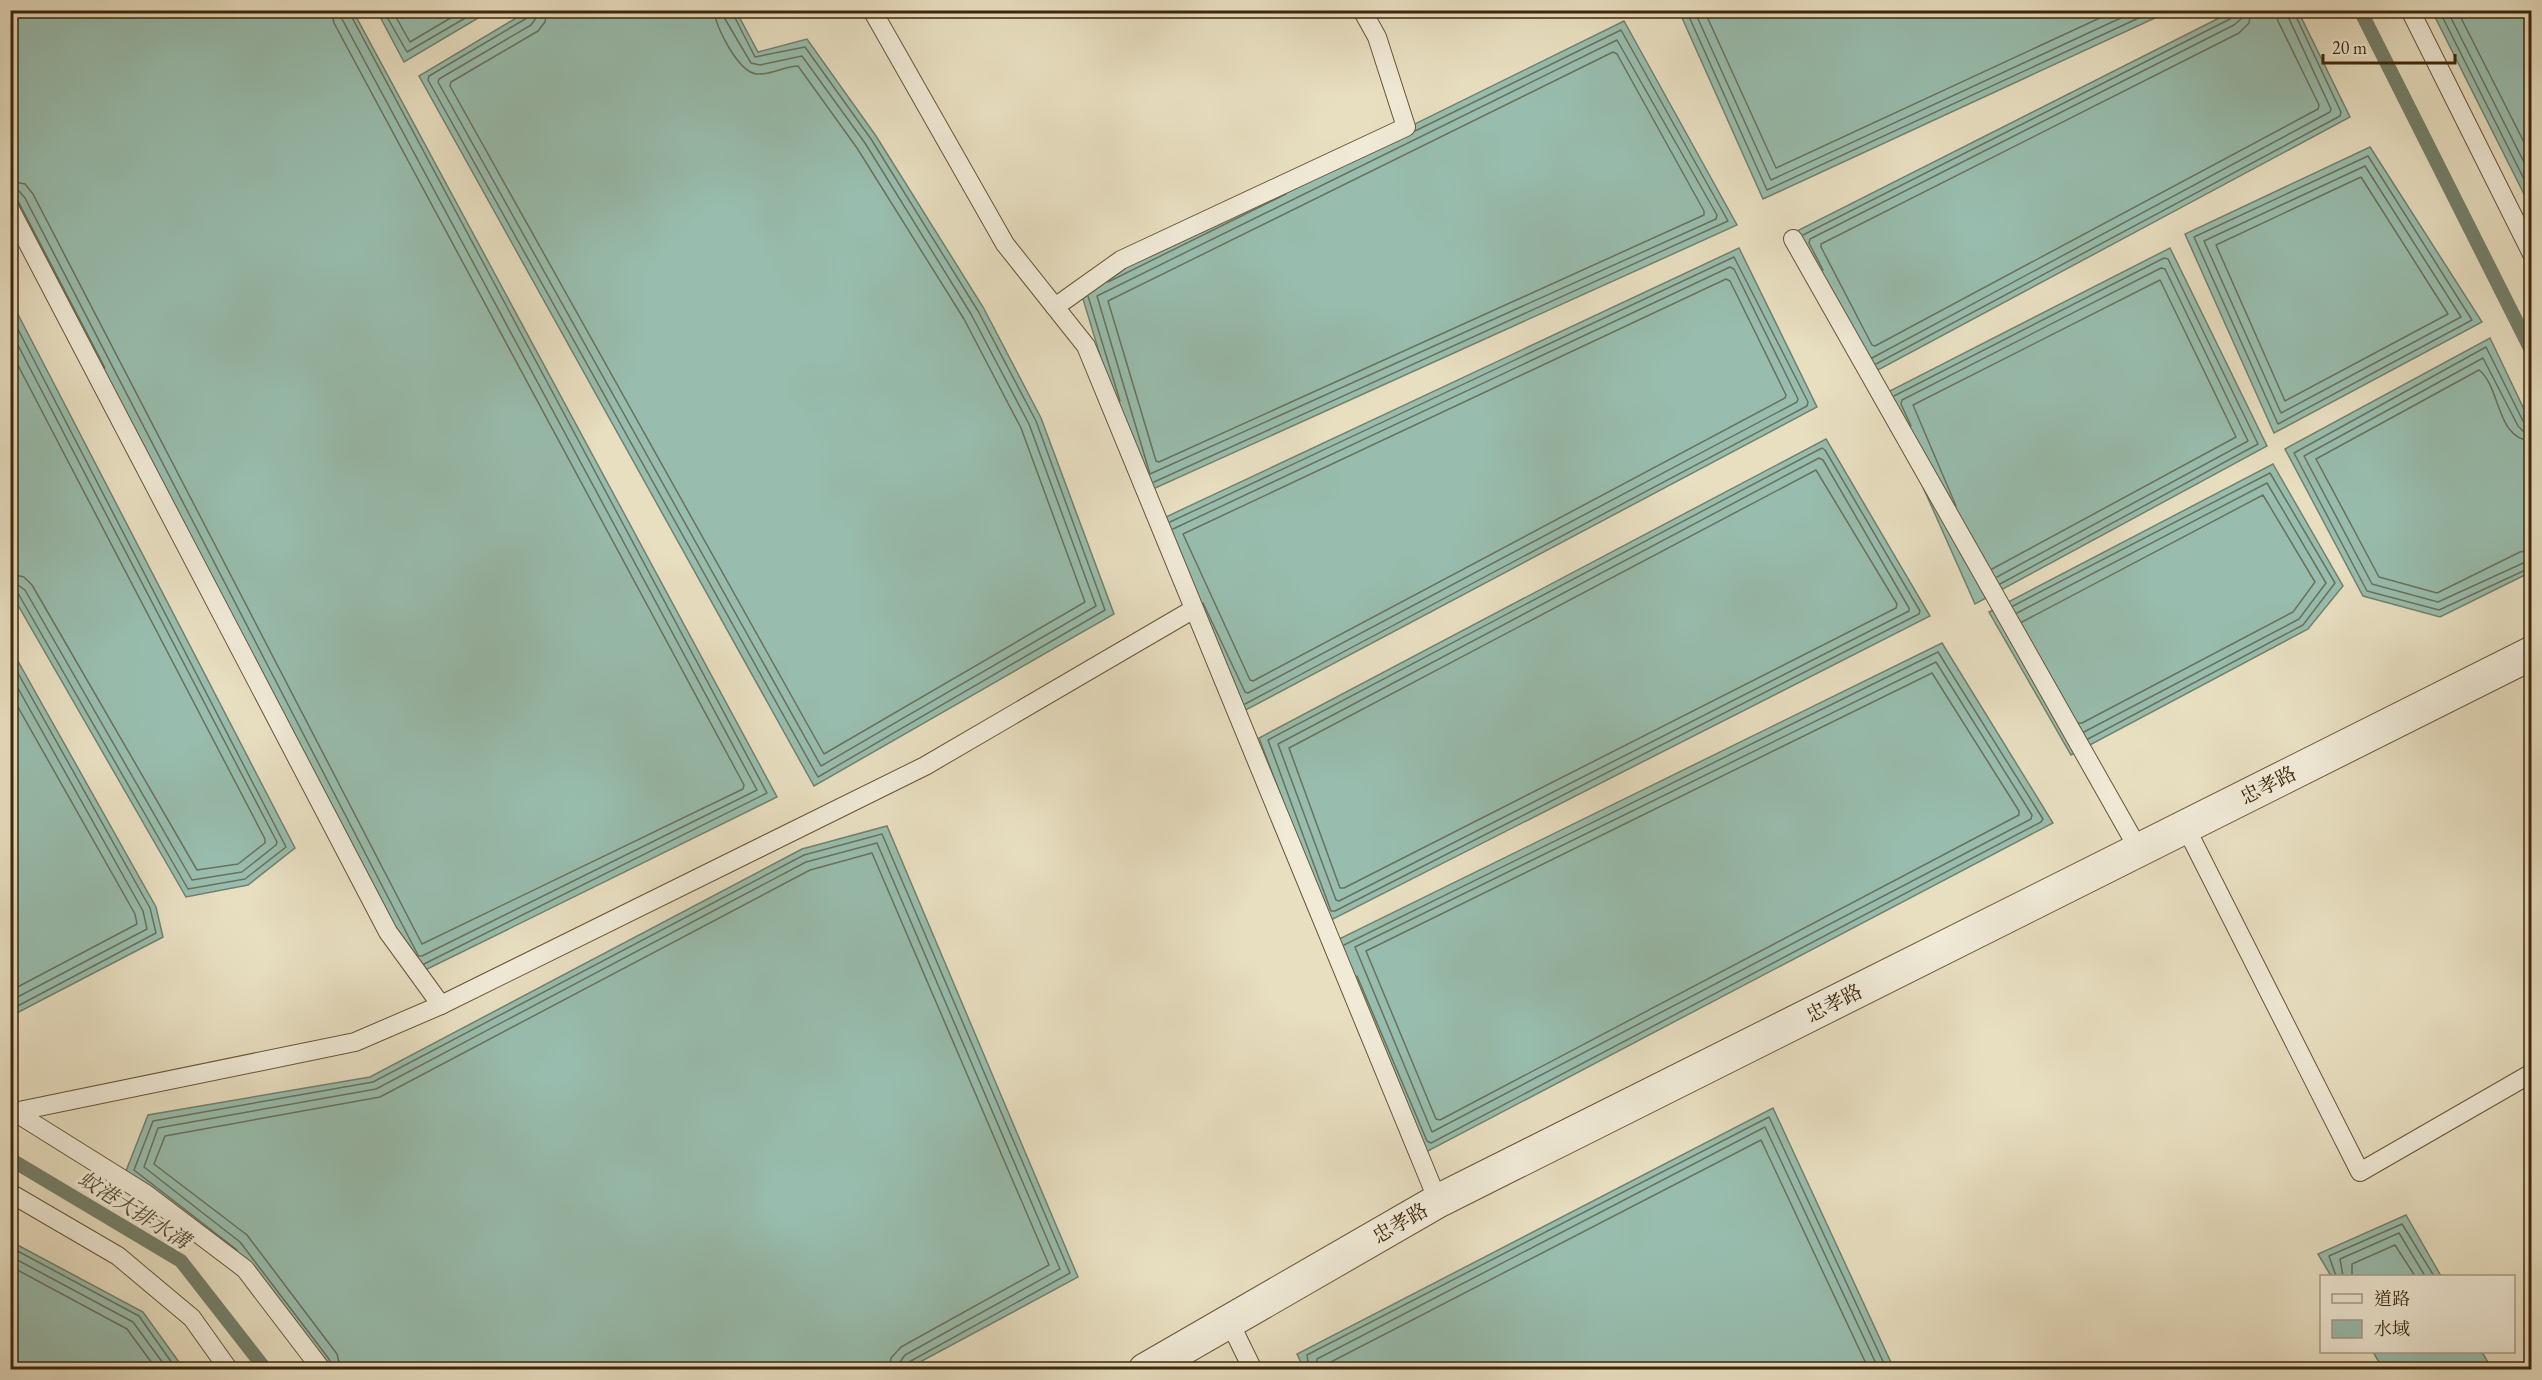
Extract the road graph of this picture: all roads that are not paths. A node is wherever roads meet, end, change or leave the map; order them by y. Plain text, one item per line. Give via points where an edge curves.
1 (872, 10) edge
2 (1362, 10) edge
3 (2410, 10) edge
4 (10, 209) edge
5 (1793, 239) dead end
6 (2532, 254) edge
7 (1055, 308) junction
8 (1194, 609) junction
9 (2532, 653) edge
10 (2185, 826) junction
11 (2139, 850) junction
12 (441, 1005) junction
13 (2532, 1072) edge
14 (12, 1111) edge
15 (10, 1193) edge
16 (1438, 1201) junction
17 (1228, 1321) junction
18 (229, 1370) edge
19 (322, 1370) edge
20 (1145, 1370) edge
21 (1253, 1370) edge

1 - 7 lane via 1005,244
2 - 7 lane via 1377,37 1406,127 1121,260
3 - 6 lane
4 - 12 lane via 388,932
5 - 11 lane
7 - 8 lane via 1086,345
8 - 12 lane via 924,766
8 - 16 lane
9 - 10 street, 忠孝路
10 - 11 street, 忠孝路
10 - 13 lane via 2360,1172
11 - 16 street, 忠孝路
12 - 14 lane via 355,1042
14 - 19 lane via 146,1194 245,1269
15 - 18 lane via 118,1256 192,1318
16 - 17 street, 忠孝路
17 - 20 street, 忠孝路
17 - 21 lane

